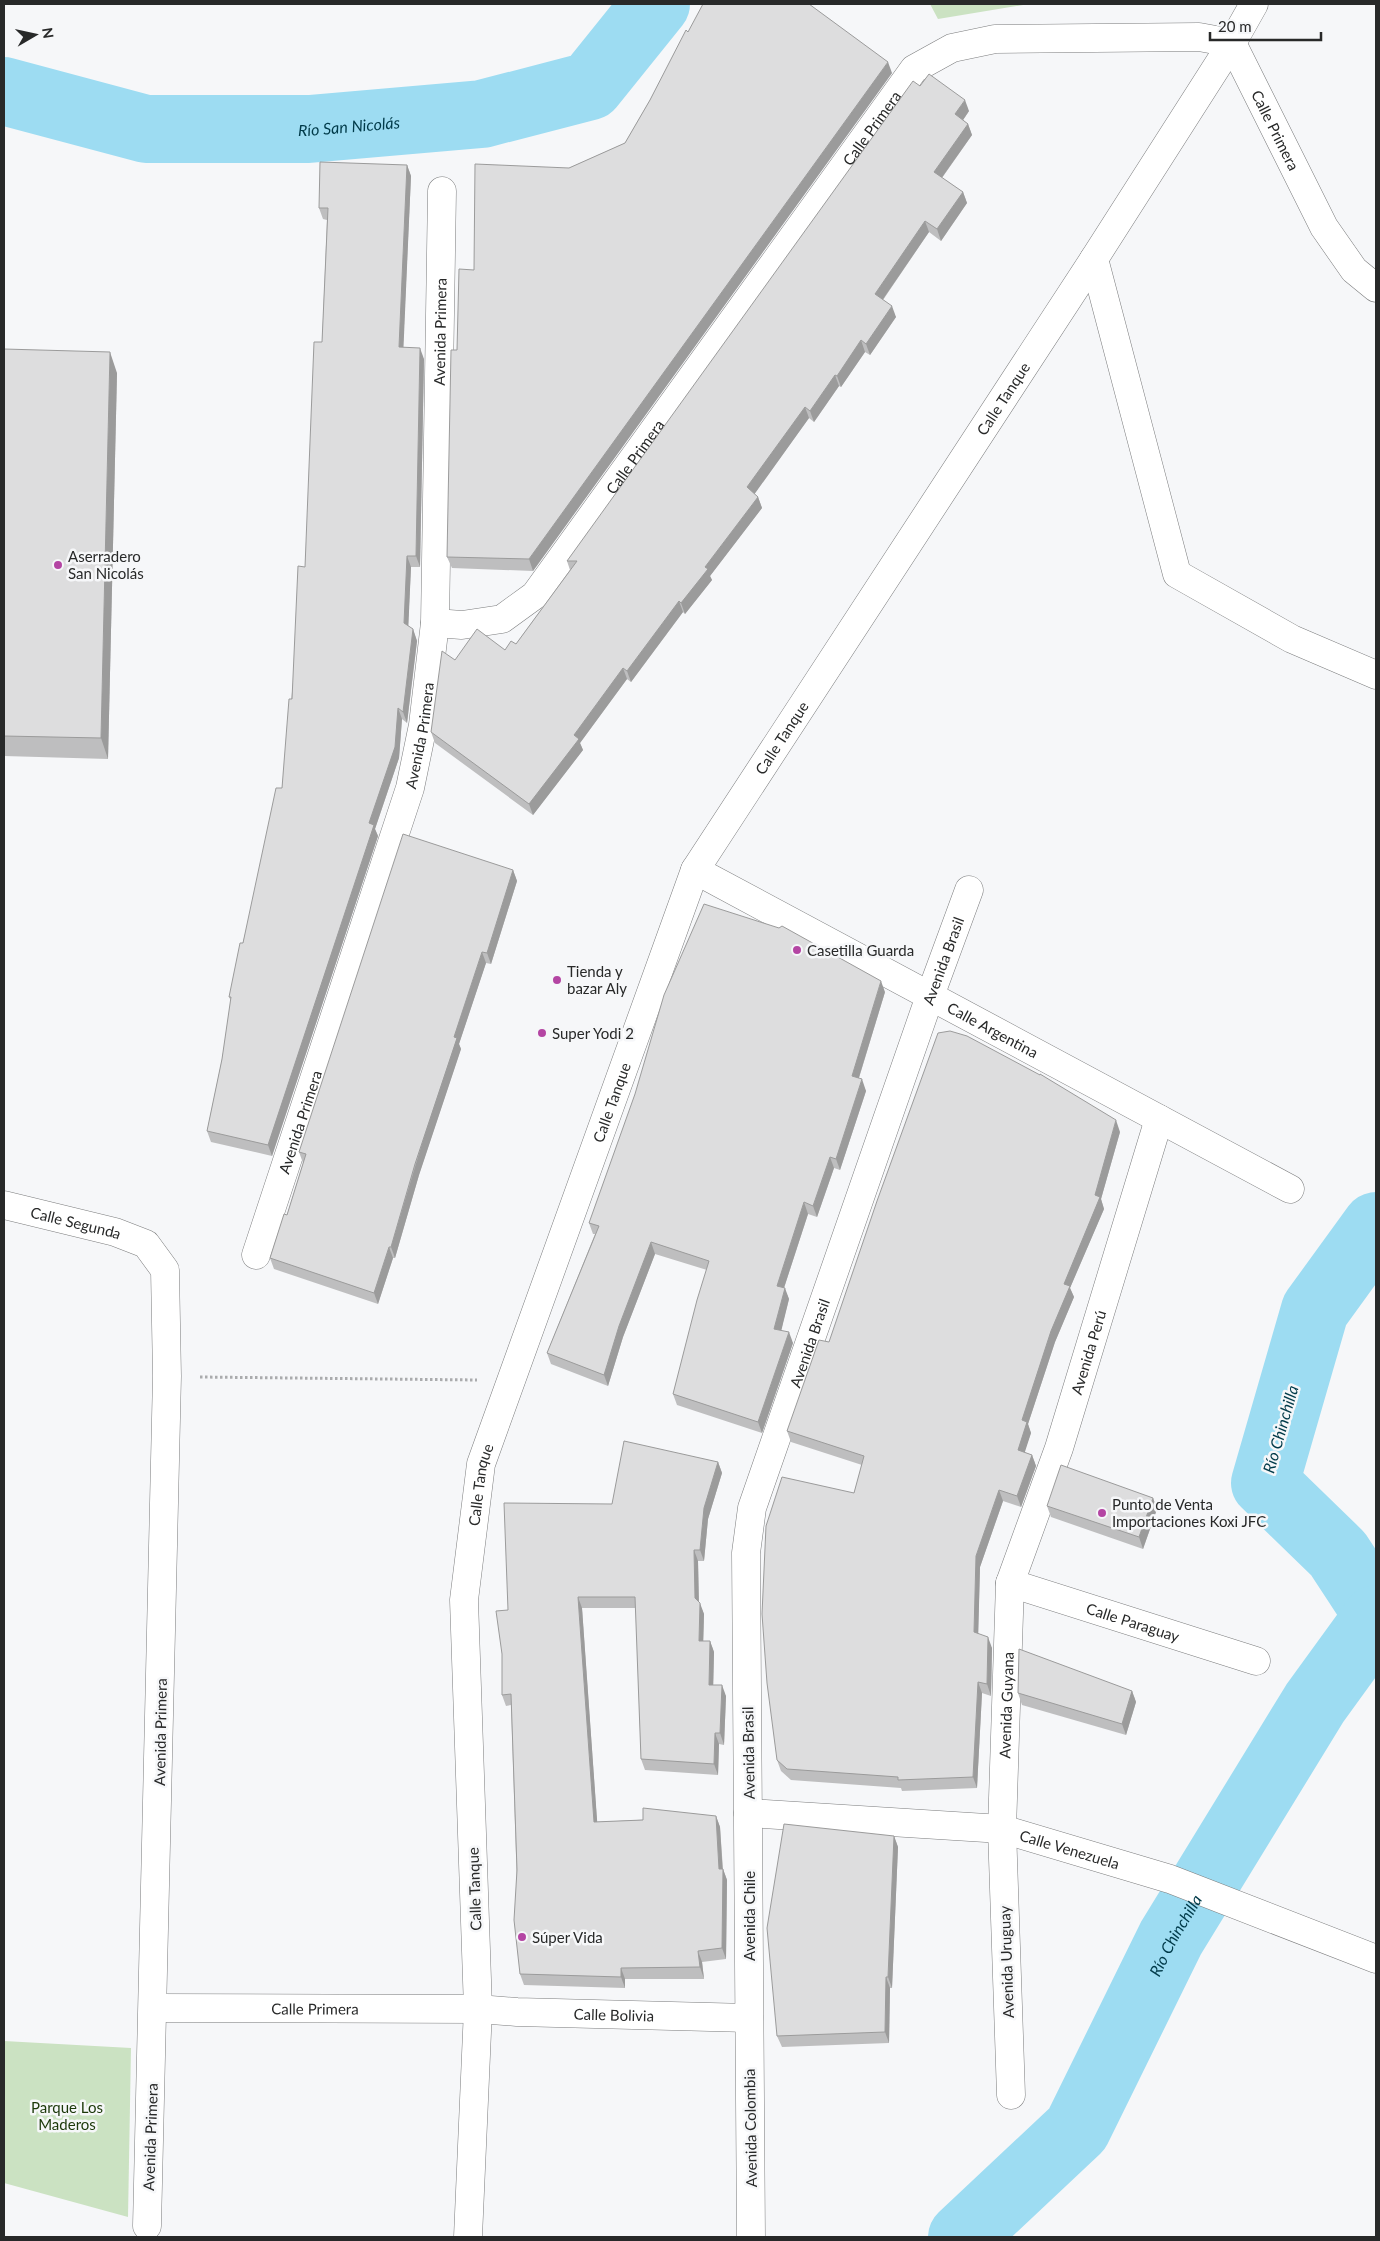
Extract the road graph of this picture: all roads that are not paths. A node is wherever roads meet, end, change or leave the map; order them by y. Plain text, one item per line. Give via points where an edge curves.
1 (1254, 4) edge
2 (1232, 43) junction
3 (442, 191) dead end
4 (1094, 258) junction
5 (1376, 288) edge
6 (434, 623) junction
7 (1376, 675) edge
8 (695, 870) junction
9 (969, 890) dead end
10 (930, 996) junction
11 (1159, 1119) junction
12 (1290, 1189) dead end
13 (4, 1204) edge
14 (146, 1244) joint
15 (256, 1255) dead end
16 (1010, 1583) junction
17 (1256, 1661) dead end
18 (748, 1813) junction
19 (1002, 1829) junction
20 (1376, 1959) edge
21 (154, 2008) junction
22 (478, 2009) junction
23 (749, 2018) junction
24 (1011, 2096) dead end
25 (147, 2226) dead end
26 (468, 2237) edge
27 (751, 2237) edge

1 - 2 street, Calle Tanque
2 - 4 street, Calle Tanque
2 - 5 street, Calle Primera via 1324,227 1354,270
2 - 6 street, Calle Primera via 1199,37 995,39 952,48 914,69 535,595 502,619 462,625
3 - 6 street, Avenida Primera
4 - 7 street via 1177,574 1292,639
4 - 8 street, Calle Tanque
6 - 15 street, Avenida Primera via 423,725 410,788
8 - 10 street, Calle Argentina
8 - 22 street, Calle Tanque via 481,1464 464,1600
9 - 10 street, Avenida Brasil
10 - 11 street, Calle Argentina
10 - 18 street, Avenida Brasil via 752,1508 746,1552
11 - 12 street, Calle Argentina
11 - 16 street, Avenida Perú via 1059,1448
13 - 14 street, Calle Segunda via 115,1232
14 - 21 street, Avenida Primera via 165,1270 167,1376
16 - 17 street, Calle Paraguay
16 - 19 street, Avenida Guyana
18 - 19 street, Calle Venezuela
18 - 23 street, Avenida Chile
19 - 20 street, Calle Venezuela via 1170,1879
19 - 24 street, Avenida Uruguay
21 - 22 street, Calle Primera
21 - 25 street, Avenida Primera
22 - 23 street, Calle Bolivia
22 - 26 street, Calle Tanque
23 - 27 street, Avenida Colombia

